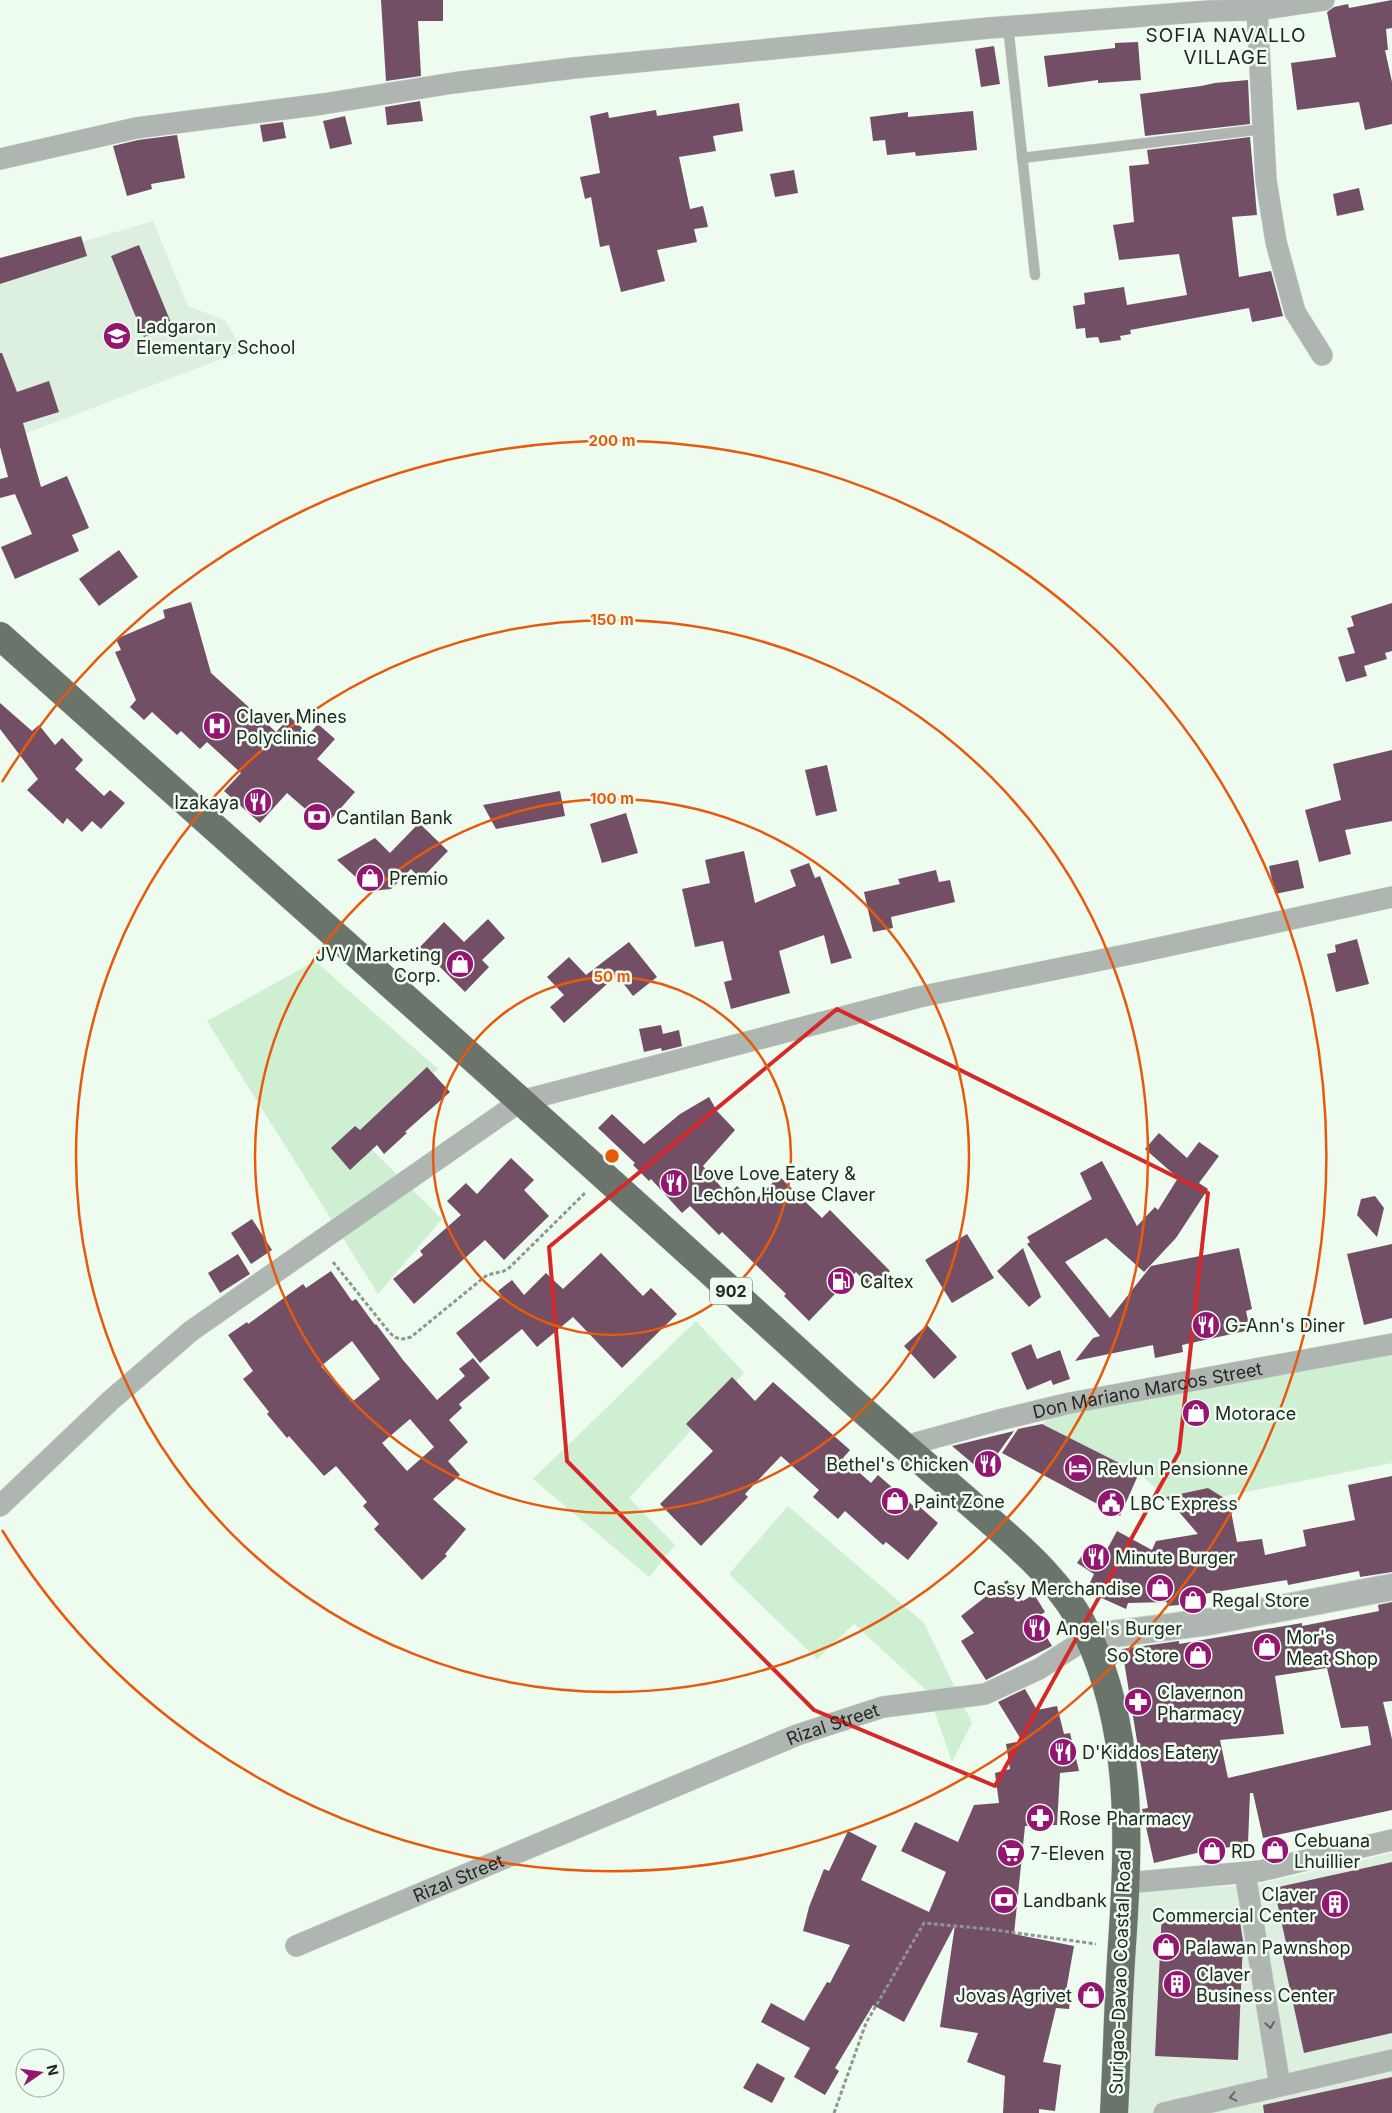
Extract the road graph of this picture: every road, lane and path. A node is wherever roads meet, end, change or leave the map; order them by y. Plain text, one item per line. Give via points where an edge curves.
1 (1324, 0) edge
2 (1257, 10) junction
3 (1008, 26) junction
4 (1263, 129) junction
5 (1022, 158) junction
6 (0, 159) edge
7 (1035, 276) dead end
8 (1322, 355) dead end
9 (0, 636) edge
10 (1392, 897) edge
11 (521, 1100) junction
12 (603, 1175) junction
13 (332, 1262) dead end
14 (1392, 1344) edge
15 (905, 1446) junction
16 (0, 1506) edge
17 (1392, 1587) edge
18 (1089, 1637) junction
19 (1392, 1840) edge
20 (1246, 1873) junction
21 (1126, 1883) junction
22 (296, 1946) dead end
23 (1122, 1948) junction
24 (1392, 2060) edge
25 (1280, 2086) junction
26 (834, 2113) edge
27 (1114, 2113) edge
28 (1164, 2113) edge

1 - 2 street
2 - 3 street
2 - 4 street
3 - 5 lane
3 - 6 street via 626,62 452,83 323,104 136,128
4 - 5 lane
4 - 8 street via 1266,180 1276,242 1295,312
5 - 7 lane
9 - 11 highway, Surigao-Davao Coastal Road / 902
10 - 11 street via 919,996
11 - 12 highway, Surigao-Davao Coastal Road / 902
11 - 16 street via 191,1331
12 - 13 path via 509,1268 487,1275 411,1337 403,1340 390,1333
12 - 15 highway, Surigao-Davao Coastal Road / 902
14 - 15 street, Don Mariano Marcos Street via 1070,1403
15 - 18 highway, Surigao-Davao Coastal Road / 902 via 1037,1564 1076,1611
17 - 18 street, Rizal Street via 1223,1620
18 - 21 highway, Surigao-Davao Coastal Road / 902 via 1116,1715 1126,1800
18 - 22 street, Rizal Street via 1039,1669 985,1694 883,1707 797,1735
19 - 20 street
20 - 21 street
20 -> 25 street
21 - 23 highway, Surigao-Davao Coastal Road / 902
23 - 26 path via 924,1923 866,2023
23 - 27 highway, Surigao-Davao Coastal Road / 902
24 - 25 street
25 -> 28 street

